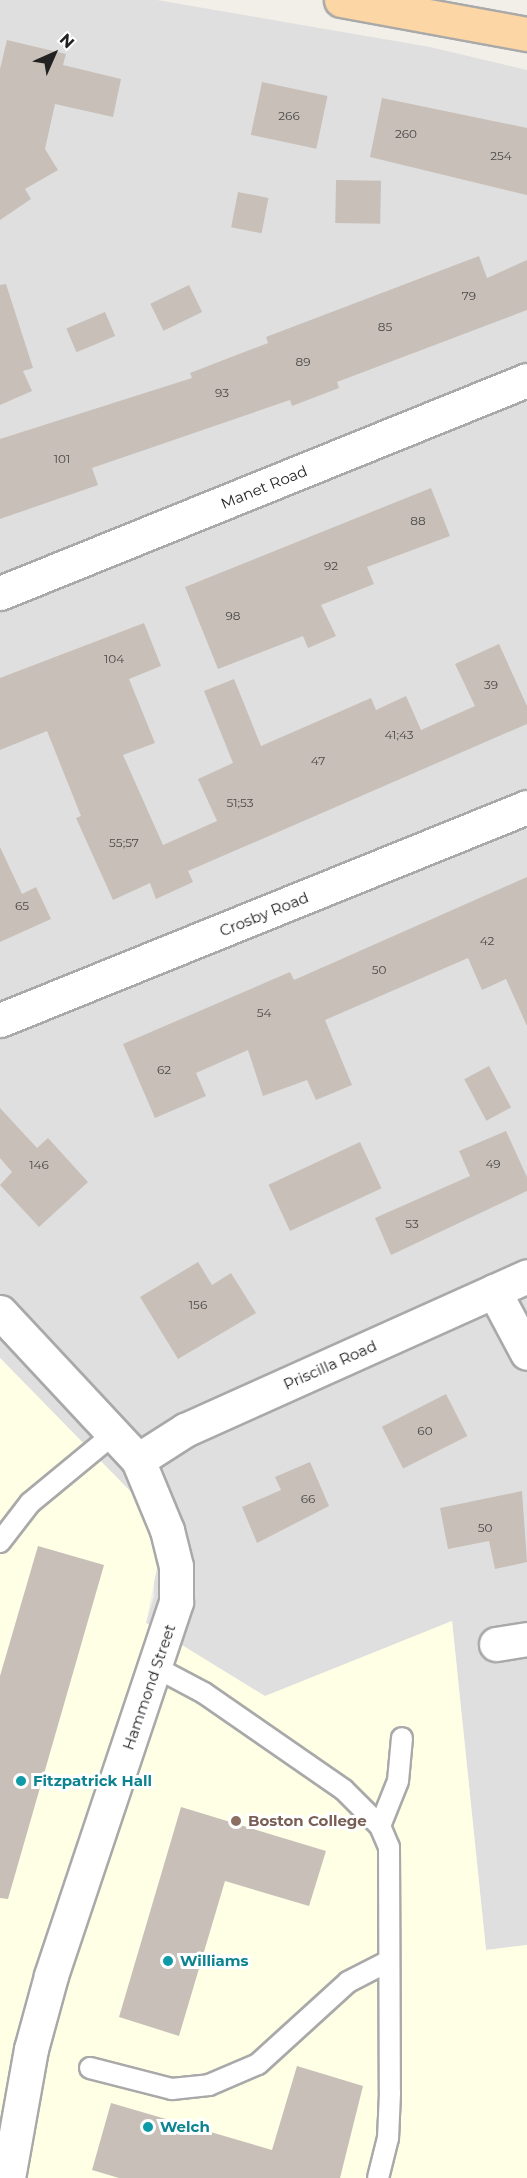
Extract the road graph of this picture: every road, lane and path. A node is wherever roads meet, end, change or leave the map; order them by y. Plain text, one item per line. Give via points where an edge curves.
1 (341, 0) edge
2 (527, 34) edge
3 (527, 380) edge
4 (0, 593) edge
5 (527, 807) edge
6 (0, 1020) edge
7 (527, 1276) edge
8 (494, 1292) junction
9 (0, 1312) edge
10 (527, 1353) edge
11 (115, 1433) junction
12 (138, 1460) junction
13 (0, 1542) edge
14 (157, 1668) junction
15 (402, 1738) dead end
16 (380, 1826) junction
17 (387, 1962) junction
18 (90, 2068) dead end
19 (8, 2178) edge
20 (378, 2178) edge

1 - 2 main road
3 - 4 street, Manet Road
5 - 6 street, Crosby Road
7 - 8 street, Priscilla Road
8 - 10 street
8 - 12 street, Priscilla Road via 185,1430
9 - 11 street, Hammond Street
11 - 12 street, Hammond Street
11 - 13 lane via 30,1503
12 - 14 street, Hammond Street via 154,1492 176,1566 176,1602
14 - 16 lane via 204,1693 344,1790
14 - 19 street, Hammond Street via 54,1966 32,2049
15 - 16 lane via 398,1781
16 - 17 lane via 393,1873
17 - 18 lane via 348,1982 258,2064 208,2085 171,2089
17 - 20 lane via 389,2127

